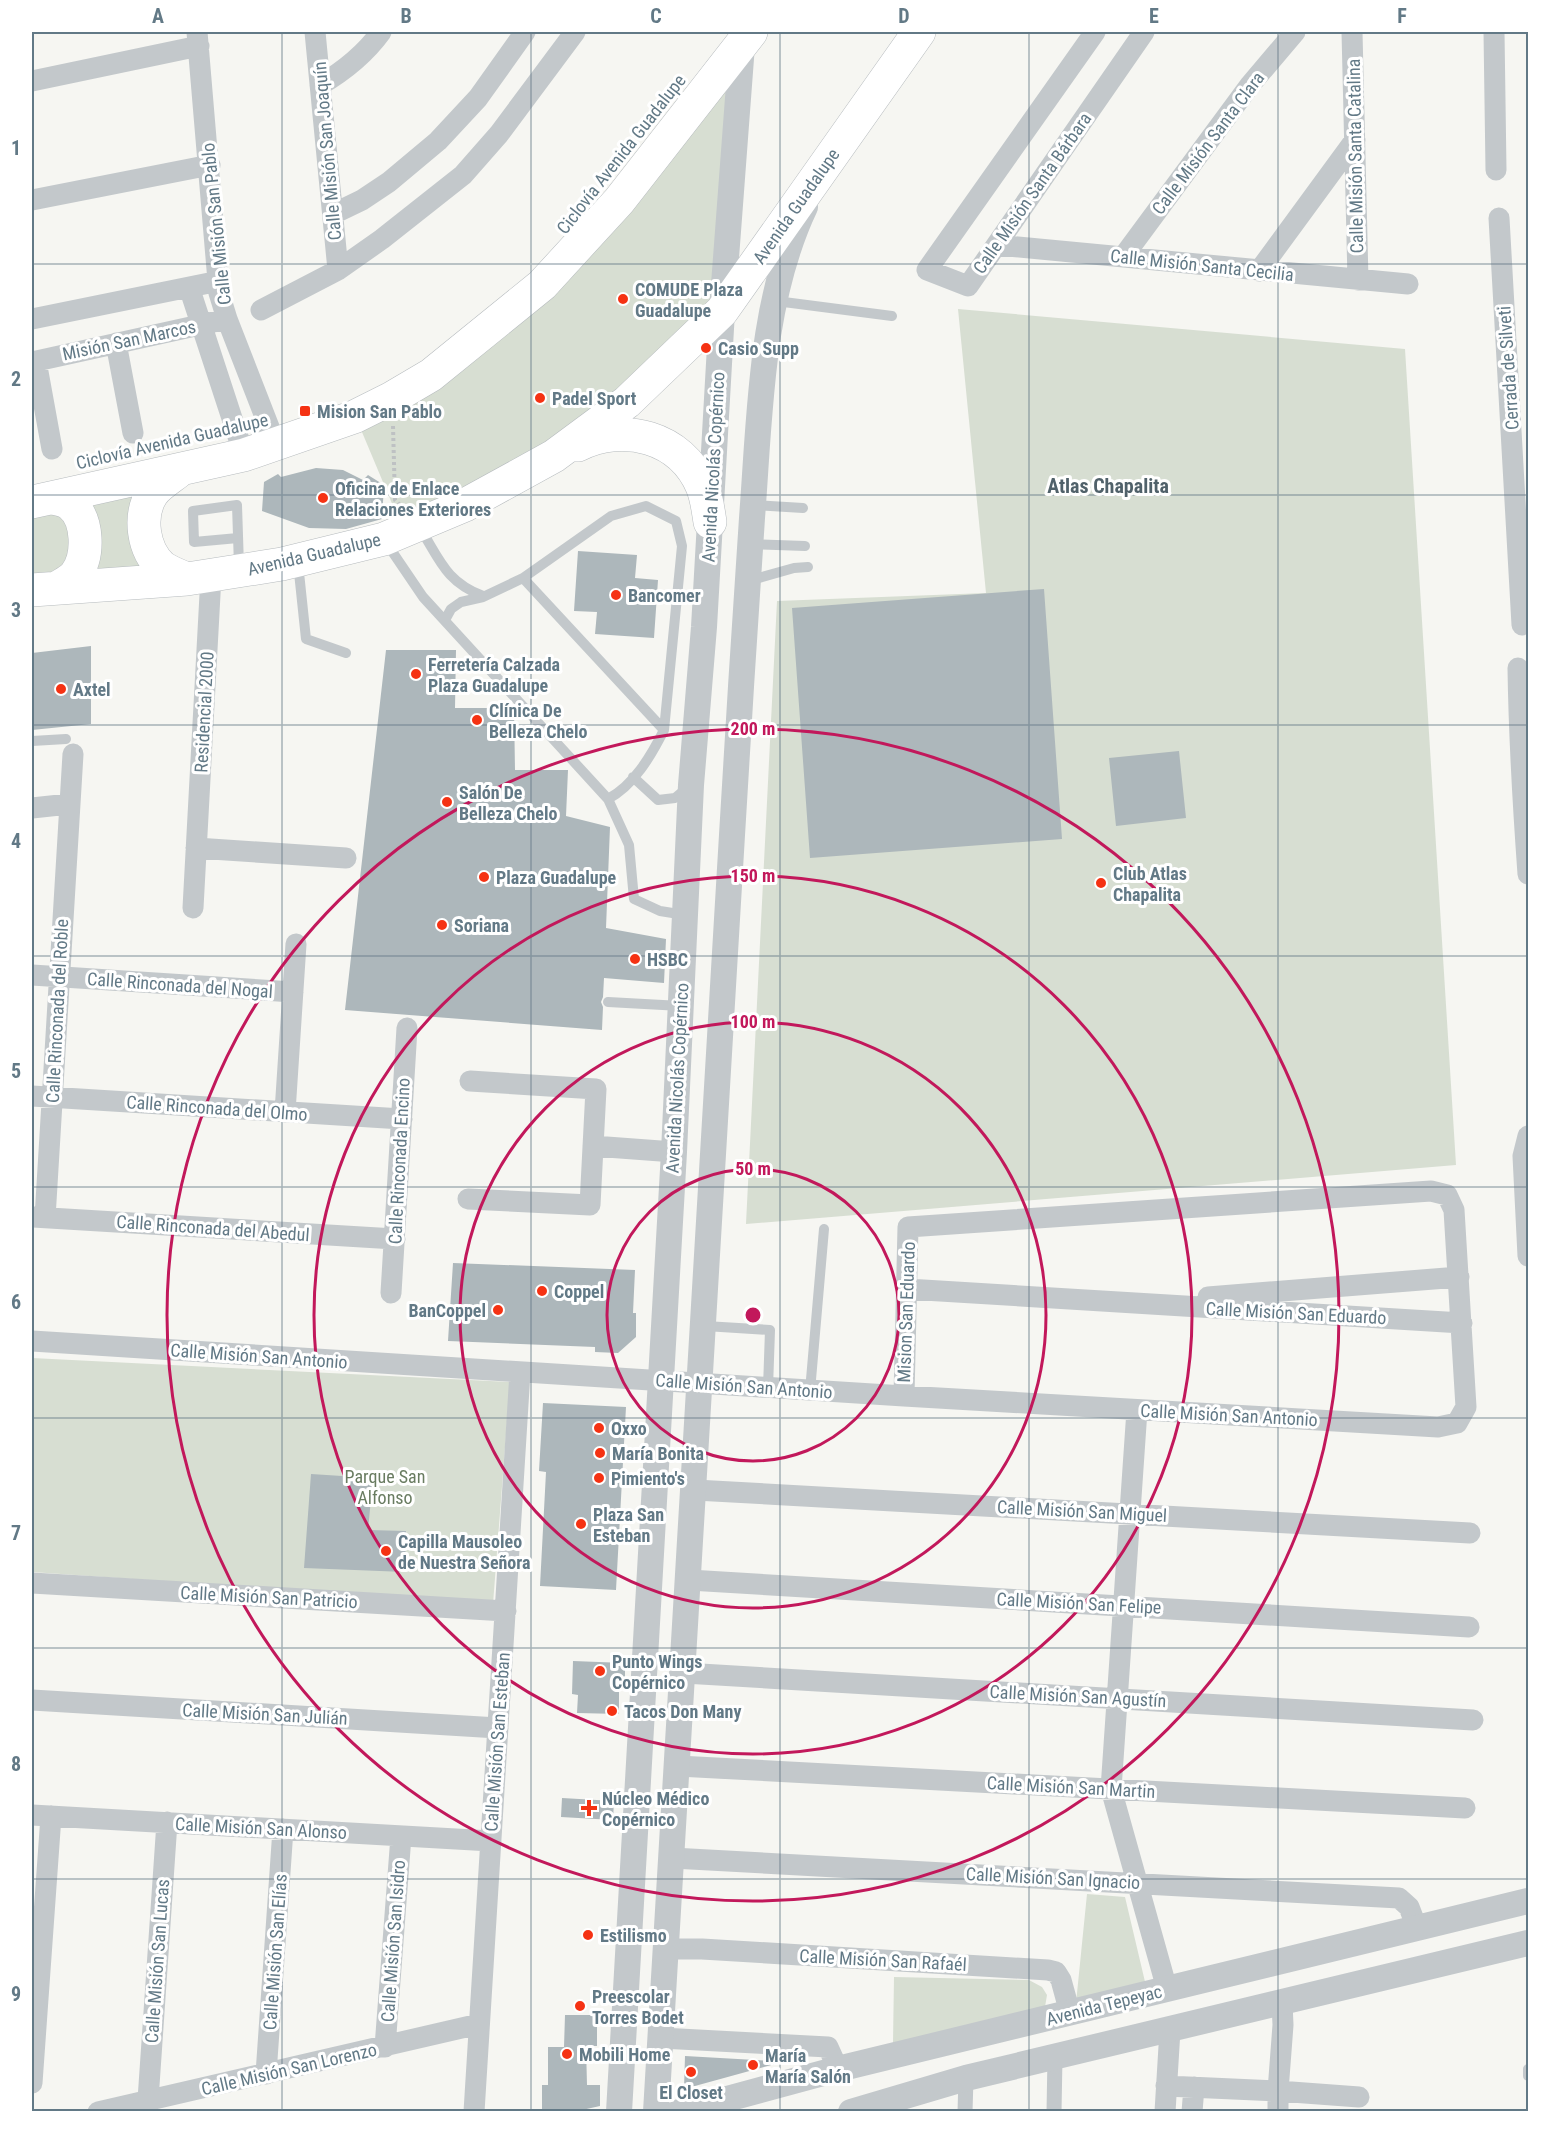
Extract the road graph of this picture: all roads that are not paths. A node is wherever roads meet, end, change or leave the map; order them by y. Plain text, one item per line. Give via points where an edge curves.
1 (315, 32) edge
2 (381, 32) edge
3 (525, 32) edge
4 (575, 32) edge
5 (1095, 32) edge
6 (1144, 32) edge
7 (1295, 32) edge
8 (1352, 32) edge
9 (1494, 32) edge
10 (747, 38) edge
11 (911, 38) edge
12 (198, 39) edge
13 (32, 81) edge
14 (320, 85) junction
15 (1355, 140) junction
16 (825, 164) junction
17 (210, 165) junction
18 (1496, 170) dead end
19 (32, 200) edge
20 (333, 214) junction
21 (1499, 218) dead end
22 (997, 245) junction
23 (1123, 258) junction
24 (338, 270) junction
25 (1259, 271) junction
26 (1358, 280) junction
27 (219, 281) junction
28 (1408, 284) dead end
29 (189, 287) junction
30 (776, 301) junction
31 (261, 310) dead end
32 (722, 311) junction
33 (892, 316) dead end
34 (32, 319) edge
35 (227, 319) junction
36 (201, 324) junction
37 (116, 343) junction
38 (34, 361) edge
39 (1520, 403) edge
40 (133, 433) dead end
41 (276, 445) junction
42 (52, 449) dead end
43 (244, 455) junction
44 (554, 456) junction
45 (180, 470) junction
46 (42, 500) edge
47 (753, 505) junction
48 (803, 508) dead end
49 (710, 522) junction
50 (418, 525) junction
51 (238, 538) junction
52 (384, 539) junction
53 (751, 544) junction
54 (805, 546) dead end
55 (298, 560) junction
56 (808, 567) dead end
57 (213, 575) junction
58 (523, 578) junction
59 (748, 581) junction
60 (44, 589) edge
61 (483, 597) junction
62 (445, 620) junction
63 (1522, 625) dead end
64 (704, 627) junction
65 (743, 651) junction
66 (346, 653) dead end
67 (1518, 668) dead end
68 (664, 730) junction
69 (32, 741) edge
70 (69, 746) joint
71 (1525, 760) edge
72 (633, 777) junction
73 (691, 785) junction
74 (608, 799) junction
75 (69, 804) junction
76 (32, 808) edge
77 (196, 848) junction
78 (346, 858) dead end
79 (1528, 874) edge
80 (192, 908) dead end
81 (685, 915) junction
82 (296, 944) dead end
83 (32, 975) edge
84 (59, 977) junction
85 (293, 993) junction
86 (608, 1002) dead end
87 (681, 1006) junction
88 (407, 1028) dead end
89 (470, 1081) dead end
90 (42, 1097) edge
91 (285, 1112) junction
92 (402, 1119) junction
93 (1528, 1136) edge
94 (593, 1146) junction
95 (674, 1152) junction
96 (468, 1199) dead end
97 (38, 1217) edge
98 (824, 1229) dead end
99 (394, 1239) junction
100 (1528, 1251) edge
101 (1528, 1256) edge
102 (1459, 1277) junction
103 (907, 1289) junction
104 (391, 1293) dead end
105 (1130, 1303) junction
106 (1462, 1323) junction
107 (705, 1326) junction
108 (32, 1341) edge
109 (520, 1372) junction
110 (661, 1381) junction
111 (702, 1383) junction
112 (768, 1388) junction
113 (810, 1391) junction
114 (904, 1396) junction
115 (1137, 1410) junction
116 (695, 1490) junction
117 (1130, 1514) junction
118 (1470, 1533) dead end
119 (689, 1580) junction
120 (32, 1583) edge
121 (1124, 1606) junction
122 (506, 1611) junction
123 (1469, 1627) dead end
124 (684, 1673) junction
125 (1118, 1699) junction
126 (32, 1700) edge
127 (1473, 1720) dead end
128 (498, 1728) junction
129 (678, 1766) junction
130 (1111, 1789) junction
131 (1465, 1808) dead end
132 (41, 1815) edge
133 (167, 1822) junction
134 (284, 1829) junction
135 (401, 1836) junction
136 (491, 1841) junction
137 (672, 1858) junction
138 (1138, 1883) junction
139 (1528, 1901) edge
140 (1417, 1928) junction
141 (1528, 1943) edge
142 (666, 1949) junction
143 (1314, 1953) junction
144 (1167, 1989) junction
145 (1324, 1993) junction
146 (1282, 2003) junction
147 (1070, 2013) junction
148 (479, 2024) junction
149 (1170, 2030) junction
150 (983, 2034) junction
151 (661, 2038) junction
152 (385, 2047) junction
153 (1055, 2057) junction
154 (838, 2069) junction
155 (1528, 2069) edge
156 (266, 2074) junction
157 (975, 2076) junction
158 (1528, 2076) edge
159 (32, 2083) edge
160 (1166, 2086) junction
161 (1194, 2087) junction
162 (1359, 2097) dead end
163 (148, 2100) junction
164 (1278, 2101) edge
165 (853, 2111) edge
166 (98, 2112) edge
167 (474, 2112) edge
168 (618, 2112) edge
169 (656, 2112) edge
170 (680, 2112) edge
171 (965, 2112) edge
172 (1054, 2112) edge
173 (1165, 2112) edge
174 (1192, 2112) edge

1 - 14 street, Calle Misión San Joaquín
2 - 14 street via 355,61
3 - 20 street via 477,98 438,141 389,182
4 - 24 street via 464,175
5 - 22 street, Calle Misión Santa Bárbara via 927,270 968,286
6 - 22 street, Calle Misión Santa Bárbara
7 - 23 street, Calle Misión Santa Clara via 1250,85
8 - 15 street, Calle Misión Santa Catalina
9 - 18 street
10 - 32 street, Avenida Nicolás Copérnico
10 - 41 main road via 619,201 542,285 431,375 354,417
11 - 16 main road, Avenida Guadalupe
12 - 13 street
12 - 17 street, Calle Misión San Pablo
14 - 20 street, Calle Misión San Joaquín
15 - 25 street
15 - 26 street, Calle Misión Santa Catalina
16 - 30 street via 799,220
16 - 32 main road, Avenida Guadalupe
17 - 19 street
17 - 27 street, Calle Misión San Pablo
20 - 24 street, Calle Misión San Joaquín
21 - 39 street, Cerrada de Silveti
22 - 23 street, Calle Misión Santa Cecilia
23 - 25 street, Calle Misión Santa Cecilia
24 - 31 street
25 - 26 street, Calle Misión Santa Cecilia
26 - 28 street, Calle Misión Santa Cecilia
27 - 29 street
27 - 35 street, Calle Misión San Pablo
29 - 34 street
29 - 36 street, Calle Misión San Pablo
30 - 33 lane
30 - 47 street via 768,338
32 - 44 main road, Avenida Guadalupe via 627,402
32 - 49 street, Avenida Nicolás Copérnico
35 - 36 street, Misión San Marcos
35 - 41 street, Calle Misión San Pablo
36 - 37 street, Misión San Marcos
36 - 43 street, Calle Misión San Pablo
37 - 38 street, Misión San Marcos
37 - 40 street
38 - 42 street
39 - 63 street, Cerrada de Silveti
41 - 43 main road
43 - 45 main road
44 - 49 main road via 604,436 639,435 658,440 674,449 694,471 702,486
44 - 50 main road, Avenida Guadalupe via 465,505
45 - 46 main road
45 - 57 main road via 152,493 144,514 144,532 151,552 163,567
46 - 60 main road via 70,503 81,518 85,541 84,557 75,576
47 - 48 lane
47 - 53 street
49 - 64 street, Avenida Nicolás Copérnico
50 - 52 main road, Avenida Guadalupe
50 - 61 lane via 449,575 466,590
51 - 51 lane via 237,505 193,511 194,542
51 - 57 lane
52 - 55 main road, Avenida Guadalupe
52 - 62 lane via 423,597
53 - 54 lane
53 - 59 street
55 - 57 main road, Avenida Guadalupe
55 - 66 lane via 306,639
56 - 59 lane
57 - 60 main road, Avenida Guadalupe
57 - 77 street, Residencial 2000
58 - 61 lane
58 - 68 lane
58 - 68 lane via 611,516 646,507 676,521 682,546
59 - 65 street
61 - 62 lane via 461,602
62 - 74 lane
64 - 65 street via 714,623 725,626
64 - 73 street, Avenida Nicolás Copérnico
65 - 107 street
67 - 71 street
68 - 72 lane
69 - 70 lane
70 - 75 street, Calle Rinconada del Roble
71 - 79 street via 1521,782
72 - 73 lane via 658,800 675,798
72 - 74 lane via 622,791
73 - 81 street, Avenida Nicolás Copérnico
74 - 81 lane via 629,845 634,899 660,911
75 - 76 street
75 - 84 street, Calle Rinconada del Roble
77 - 78 street
77 - 80 street, Residencial 2000
81 - 87 street, Avenida Nicolás Copérnico
82 - 85 street
83 - 84 street, Calle Rinconada del Nogal
84 - 85 street, Calle Rinconada del Nogal
84 - 90 street, Calle Rinconada del Roble
85 - 91 street
86 - 87 lane
87 - 95 street, Avenida Nicolás Copérnico
88 - 92 street, Calle Rinconada Encino
89 - 94 street via 596,1089
90 - 91 street, Calle Rinconada del Olmo
90 - 97 street, Calle Rinconada del Roble
91 - 92 street, Calle Rinconada del Olmo
92 - 99 street, Calle Rinconada Encino
93 - 100 street via 1523,1156
94 - 95 street
94 - 96 street via 590,1206
95 - 110 street, Avenida Nicolás Copérnico
97 - 99 street, Calle Rinconada del Abedul
98 - 113 lane
99 - 104 street, Calle Rinconada Encino
100 - 101 street
102 - 103 street, Mision San Eduardo via 1454,1210 1447,1195 1431,1191 908,1227
102 - 105 street, Calle Misión San Eduardo
102 - 106 street
103 - 105 street, Calle Misión San Eduardo
103 - 114 street, Mision San Eduardo
105 - 106 street, Calle Misión San Eduardo
106 - 115 street, Calle Misión San Antonio via 1466,1407 1457,1423 1438,1427
107 - 111 street
107 - 112 lane via 770,1330
108 - 109 street, Calle Misión San Antonio
109 - 110 street, Calle Misión San Antonio
109 - 122 street, Calle Misión San Esteban
110 - 111 street, Calle Misión San Antonio
110 - 168 street, Avenida Nicolás Copérnico
111 - 112 street, Calle Misión San Antonio
111 - 116 street
112 - 113 street, Calle Misión San Antonio
113 - 114 street, Calle Misión San Antonio
114 - 115 street, Calle Misión San Antonio
115 - 117 street
116 - 117 street, Calle Misión San Miguel
116 - 119 street
117 - 118 street, Calle Misión San Miguel
117 - 121 street
119 - 121 street, Calle Misión San Felipe
119 - 124 street
120 - 122 street, Calle Misión San Patricio
121 - 123 street, Calle Misión San Felipe
121 - 125 street
122 - 128 street, Calle Misión San Esteban
124 - 125 street, Calle Misión San Agustín
124 - 129 street
125 - 127 street, Calle Misión San Agustín
125 - 130 street
126 - 128 street, Calle Misión San Julián
128 - 136 street, Calle Misión San Esteban
129 - 130 street, Calle Misión San Martin
129 - 137 street
130 - 131 street, Calle Misión San Martin
130 - 138 street
132 - 133 street, Calle Misión San Alonso
132 - 159 street
133 - 134 street, Calle Misión San Alonso
133 - 163 street, Calle Misión San Lucas
134 - 135 street, Calle Misión San Alonso
134 - 156 street, Calle Misión San Elías
135 - 136 street, Calle Misión San Alonso
135 - 152 street, Calle Misión San Isidro
136 - 148 street, Calle Misión San Esteban
137 - 138 street, Calle Misión San Ignacio
137 - 142 street
138 - 140 street, Calle Misión San Ignacio via 1399,1898 1409,1907
138 - 144 street
139 - 140 street, Avenida Tepeyac
140 - 143 street, Avenida Tepeyac
141 - 145 street
142 - 147 street, Calle Misión San Rafaél via 1048,1970 1056,1972 1061,1980
142 - 151 street
143 - 144 street, Avenida Tepeyac
143 - 145 street
144 - 147 street, Avenida Tepeyac
145 - 146 street
146 - 149 street
146 - 164 street
147 - 150 street, Avenida Tepeyac
148 - 152 street, Calle Misión San Lorenzo
148 - 167 street, Calle Misión San Esteban
149 - 153 street
149 - 160 street
150 - 154 street, Avenida Tepeyac
150 - 157 street
151 - 154 street via 828,2048
151 - 169 street
152 - 156 street, Calle Misión San Lorenzo
153 - 157 street
153 - 172 street
154 - 170 street, Avenida Tepeyac
155 - 158 lane
156 - 163 street, Calle Misión San Lorenzo
157 - 165 street
157 - 171 street
160 - 161 street
160 - 173 street
161 - 164 street
161 - 174 street
162 - 164 street
163 - 166 street, Calle Misión San Lorenzo

